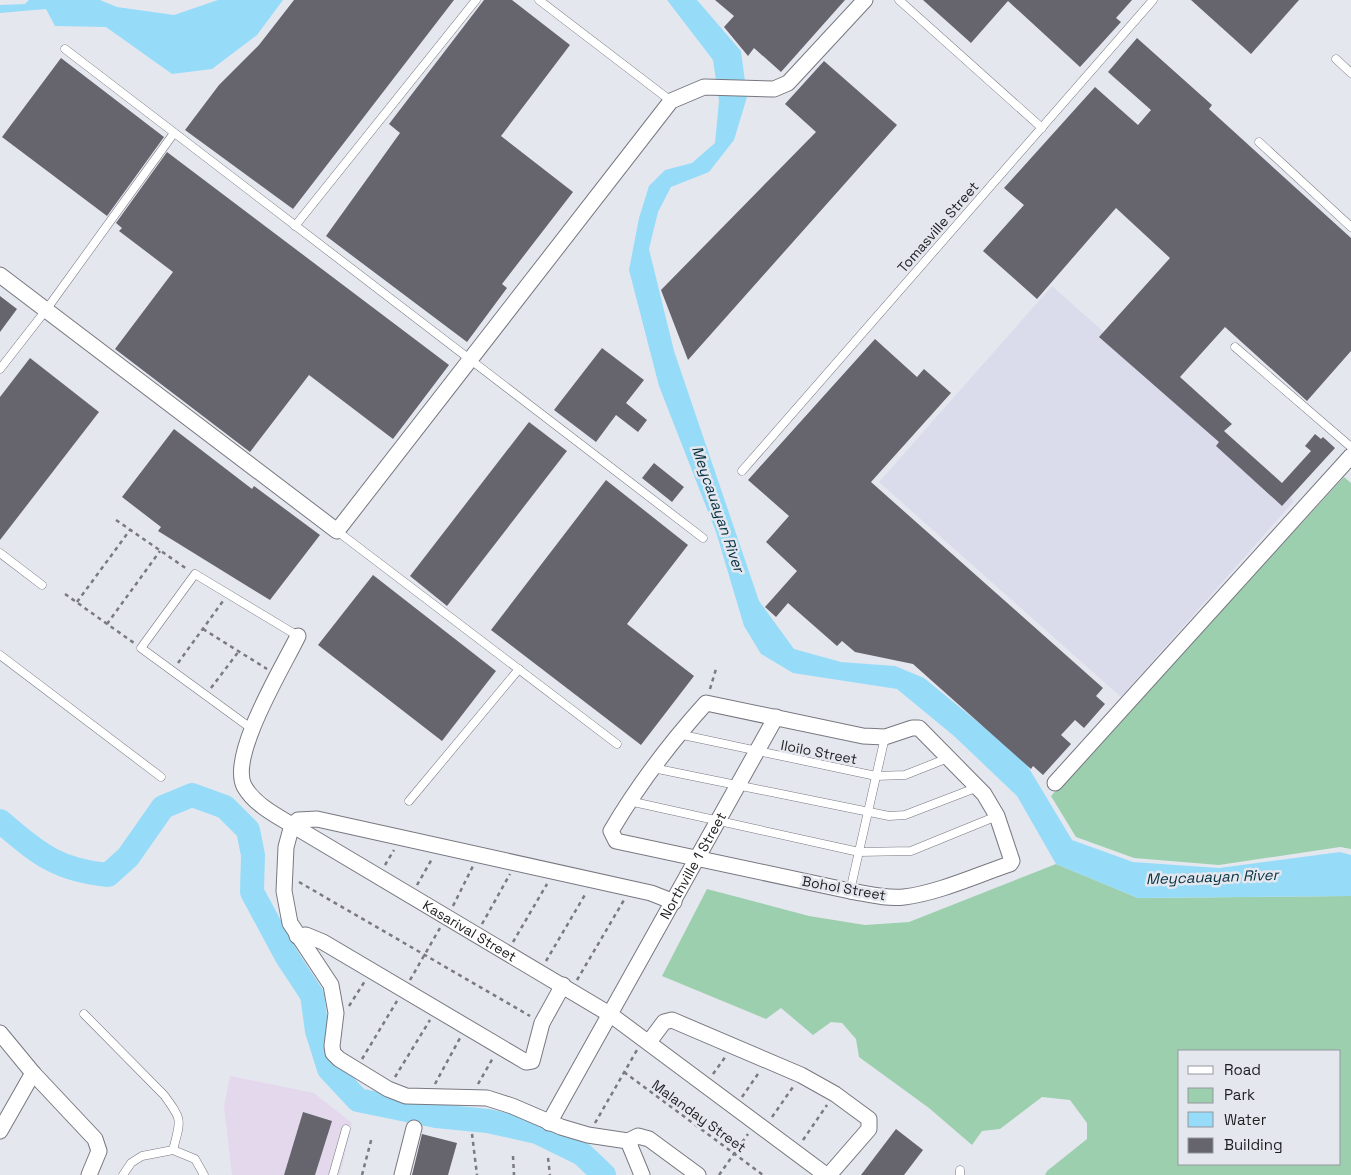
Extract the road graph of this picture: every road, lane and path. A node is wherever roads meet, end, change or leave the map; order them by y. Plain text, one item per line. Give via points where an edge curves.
1 (476, 0) edge
2 (539, 0) edge
3 (865, 0) edge
4 (899, 0) edge
5 (1153, 0) edge
6 (65, 49) dead end
7 (1336, 59) dead end
8 (1351, 73) edge
9 (671, 101) junction
10 (1042, 128) junction
11 (174, 133) junction
12 (1259, 142) dead end
13 (295, 226) junction
14 (1351, 226) edge
15 (0, 275) edge
16 (46, 310) junction
17 (1235, 347) dead end
18 (470, 360) junction
19 (0, 369) edge
20 (1351, 446) edge
21 (1351, 456) edge
22 (742, 471) dead end
23 (116, 520) dead end
24 (130, 530) junction
25 (337, 531) junction
26 (703, 538) dead end
27 (160, 551) junction
28 (0, 553) edge
29 (196, 574) junction
30 (42, 585) dead end
31 (65, 594) dead end
32 (227, 596) junction
33 (77, 602) junction
34 (107, 624) junction
35 (202, 629) junction
36 (298, 636) joint
37 (142, 648) junction
38 (239, 651) junction
39 (0, 654) edge
40 (519, 669) junction
41 (716, 669) dead end
42 (173, 670) junction
43 (278, 675) junction
44 (206, 695) junction
45 (706, 703) junction
46 (776, 718) junction
47 (252, 729) junction
48 (678, 734) junction
49 (885, 738) junction
50 (617, 744) dead end
51 (757, 752) junction
52 (948, 758) junction
53 (653, 768) junction
54 (876, 776) junction
55 (161, 777) dead end
56 (1055, 783) dead end
57 (739, 785) junction
58 (978, 787) junction
59 (409, 801) dead end
60 (628, 802) junction
61 (868, 814) junction
62 (997, 816) junction
63 (718, 822) junction
64 (292, 825) junction
65 (401, 838) junction
66 (439, 847) junction
67 (859, 852) junction
68 (478, 856) junction
69 (698, 858) junction
70 (516, 864) junction
71 (555, 872) junction
72 (284, 874) junction
73 (378, 876) junction
74 (593, 880) junction
75 (631, 888) junction
76 (850, 891) junction
77 (411, 895) junction
78 (674, 902) junction
79 (447, 917) junction
80 (476, 934) junction
81 (297, 936) junction
82 (507, 952) junction
83 (424, 955) junction
84 (540, 971) junction
85 (371, 972) junction
86 (567, 988) junction
87 (403, 991) junction
88 (436, 1010) junction
89 (84, 1014) dead end
90 (611, 1014) junction
91 (542, 1023) junction
92 (336, 1025) junction
93 (466, 1027) junction
94 (0, 1032) edge
95 (647, 1040) junction
96 (734, 1045) junction
97 (500, 1046) junction
98 (768, 1060) junction
99 (355, 1069) junction
100 (624, 1072) junction
101 (33, 1073) junction
102 (801, 1075) junction
103 (705, 1084) junction
104 (388, 1088) junction
105 (835, 1094) junction
106 (470, 1097) junction
107 (427, 1098) junction
108 (735, 1107) junction
109 (548, 1123) junction
110 (760, 1126) junction
111 (414, 1128) dead end
112 (346, 1129) dead end
113 (0, 1131) edge
114 (472, 1134) dead end
115 (588, 1135) junction
116 (372, 1137) dead end
117 (628, 1141) junction
118 (173, 1150) junction
119 (794, 1151) junction
120 (734, 1154) junction
121 (513, 1156) dead end
122 (548, 1158) dead end
123 (88, 1175) edge
124 (123, 1175) edge
125 (204, 1175) edge
126 (333, 1175) edge
127 (362, 1175) edge
128 (402, 1175) edge
129 (477, 1175) edge
130 (514, 1175) edge
131 (550, 1175) edge
132 (642, 1175) edge
133 (698, 1175) edge
134 (719, 1175) edge
135 (763, 1175) edge
136 (828, 1175) edge

1 - 13 lane
2 - 9 lane
3 - 9 street via 788,83 774,89 704,87
4 - 10 lane
5 - 10 lane, Tomasville Street
6 - 11 lane
7 - 8 lane
9 - 18 street
10 - 22 lane, Tomasville Street
11 - 13 lane
11 - 16 lane
12 - 14 lane
13 - 18 lane
15 - 16 street
16 - 19 lane
16 - 25 street
17 - 20 lane
18 - 25 street
18 - 26 lane
21 - 56 street
23 - 24 path
24 - 27 path
24 - 33 path
25 - 40 lane
27 - 29 path
27 - 34 path
28 - 30 lane
29 - 32 lane
29 - 37 lane
31 - 33 path
32 - 35 path
32 - 36 lane
33 - 34 path
34 - 37 path
35 - 38 path
35 - 42 path
36 - 43 street, Kasarival Street
37 - 42 lane
38 - 43 path
38 - 44 path
39 - 55 lane
40 - 50 lane
40 - 59 lane
41 - 45 path
42 - 44 lane
43 - 47 street, Kasarival Street
44 - 47 lane
45 - 46 street
45 - 48 street
46 - 49 street
46 - 51 street, Northville 1 Street
47 - 64 street, Kasarival Street via 242,761 244,786 256,800
48 - 51 lane, Iloilo Street
48 - 53 street
49 - 52 street via 919,728
49 - 54 lane
51 - 54 lane, Iloilo Street
51 - 57 street, Northville 1 Street
52 - 54 lane, Iloilo Street via 905,775
52 - 58 street
53 - 57 lane
53 - 60 street
54 - 61 lane
57 - 61 lane
57 - 63 street, Northville 1 Street
58 - 61 lane via 905,815
58 - 62 street
60 - 63 lane
60 - 69 street, Bohol Street via 611,831 616,841
61 - 67 lane
62 - 67 lane via 911,851
62 - 76 street, Bohol Street via 1012,858 1010,864 917,894 889,897
63 - 67 lane
63 - 69 street, Northville 1 Street
64 - 65 street via 307,818 317,819
64 - 72 street
64 - 73 street, Kasarival Street
65 - 66 street
65 - 73 path
66 - 68 street
66 - 77 path
67 - 76 lane
68 - 70 street
68 - 79 path
69 - 76 street, Bohol Street
69 - 78 street, Northville 1 Street
70 - 71 street
70 - 80 path
71 - 74 street
71 - 82 path
72 - 81 street via 286,906
72 - 83 path
73 - 77 street, Kasarival Street
74 - 75 street
74 - 84 path
75 - 78 street
75 - 86 path
77 - 79 street, Kasarival Street
78 - 90 street, Northville 1 Street
79 - 80 street, Kasarival Street
79 - 83 path
80 - 82 street, Kasarival Street
81 - 85 street via 314,937
81 - 92 street via 331,985
82 - 84 street, Kasarival Street
83 - 87 path
83 - 91 path
84 - 86 street, Kasarival Street
85 - 87 street
85 - 92 path
86 - 90 street, Kasarival Street
86 - 91 street
87 - 88 street
87 - 99 path
88 - 93 street
88 - 104 path
89 - 118 lane via 175,1110 180,1122
90 - 95 street, Kasarival Street
90 - 109 street, Northville 1 Street
91 - 97 street via 529,1062
92 - 99 street via 333,1053
93 - 97 street
93 - 107 path
94 - 101 street
95 - 96 street via 668,1020
95 - 100 path
95 - 103 street, Kasarival Street
96 - 98 street
96 - 103 path
97 - 106 path
98 - 102 street
98 - 108 path
99 - 104 street
100 - 115 path
100 - 120 path, Malanday Street
101 - 113 street
101 - 123 street via 98,1144 99,1151
102 - 105 street
102 - 110 path
103 - 108 street, Kasarival Street
104 - 107 street via 406,1096
105 - 119 path
105 - 136 street via 870,1124
106 - 107 street
106 - 109 street via 499,1101
108 - 110 street, Kasarival Street
109 - 115 street
110 - 119 street, Kasarival Street
110 - 120 path
111 - 128 street
112 - 126 lane
114 - 129 path
115 - 117 street
116 - 127 path
117 - 132 street
117 - 133 street via 638,1136 650,1139
118 - 124 lane via 142,1156 131,1163
118 - 125 lane via 195,1159
119 - 136 street, Kasarival Street
120 - 134 path
120 - 135 path, Malanday Street
121 - 130 path
122 - 131 path

